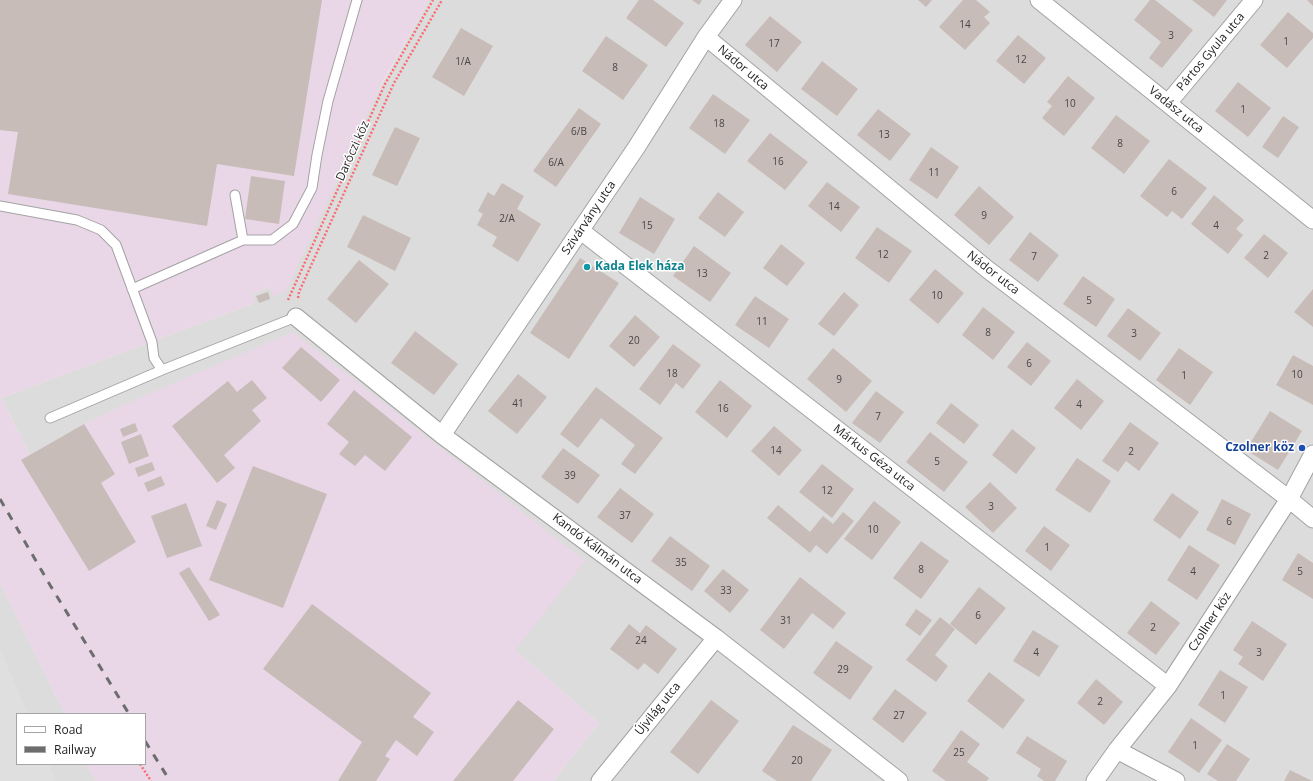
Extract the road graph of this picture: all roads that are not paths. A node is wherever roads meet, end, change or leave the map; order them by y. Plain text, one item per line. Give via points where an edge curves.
1 (357, 0) edge
2 (733, 0) edge
3 (1039, 0) edge
4 (1254, 0) edge
5 (706, 37) junction
6 (1168, 103) junction
7 (234, 195) dead end
8 (0, 206) edge
9 (1313, 220) edge
10 (581, 231) junction
11 (243, 240) junction
12 (132, 289) junction
13 (296, 316) joint
14 (162, 370) junction
15 (50, 418) dead end
16 (442, 435) junction
17 (1313, 454) edge
18 (1289, 499) junction
19 (1313, 519) edge
20 (716, 638) junction
21 (1168, 686) junction
22 (1117, 750) junction
23 (600, 781) edge
24 (899, 781) edge
25 (1095, 781) edge
26 (1176, 781) edge

1 - 11 lane via 328,100 312,188 293,224 272,240
2 - 5 street, Szivárvány utca
3 - 6 street, Vadász utca
4 - 6 street, Pártos Gyula utca
5 - 10 street, Szivárvány utca
5 - 18 street, Nádor utca via 987,269
6 - 9 street, Vadász utca
7 - 11 lane
8 - 12 lane via 77,220 102,230 116,245
10 - 16 street, Szivárvány utca
10 - 21 street, Márkus Géza utca
11 - 12 lane
12 - 14 lane via 152,342 154,358
13 - 14 lane
13 - 16 street, Kandó Kálmán utca
14 - 15 lane
16 - 20 street, Kandó Kálmán utca
17 - 18 street, Czollner köz
18 - 19 street, Nádor utca
18 - 21 street, Czollner köz
20 - 23 street, Újvilág utca
20 - 24 street, Kandó Kálmán utca
21 - 22 street, Czollner köz
22 - 25 street, Czollner köz
22 - 26 street

